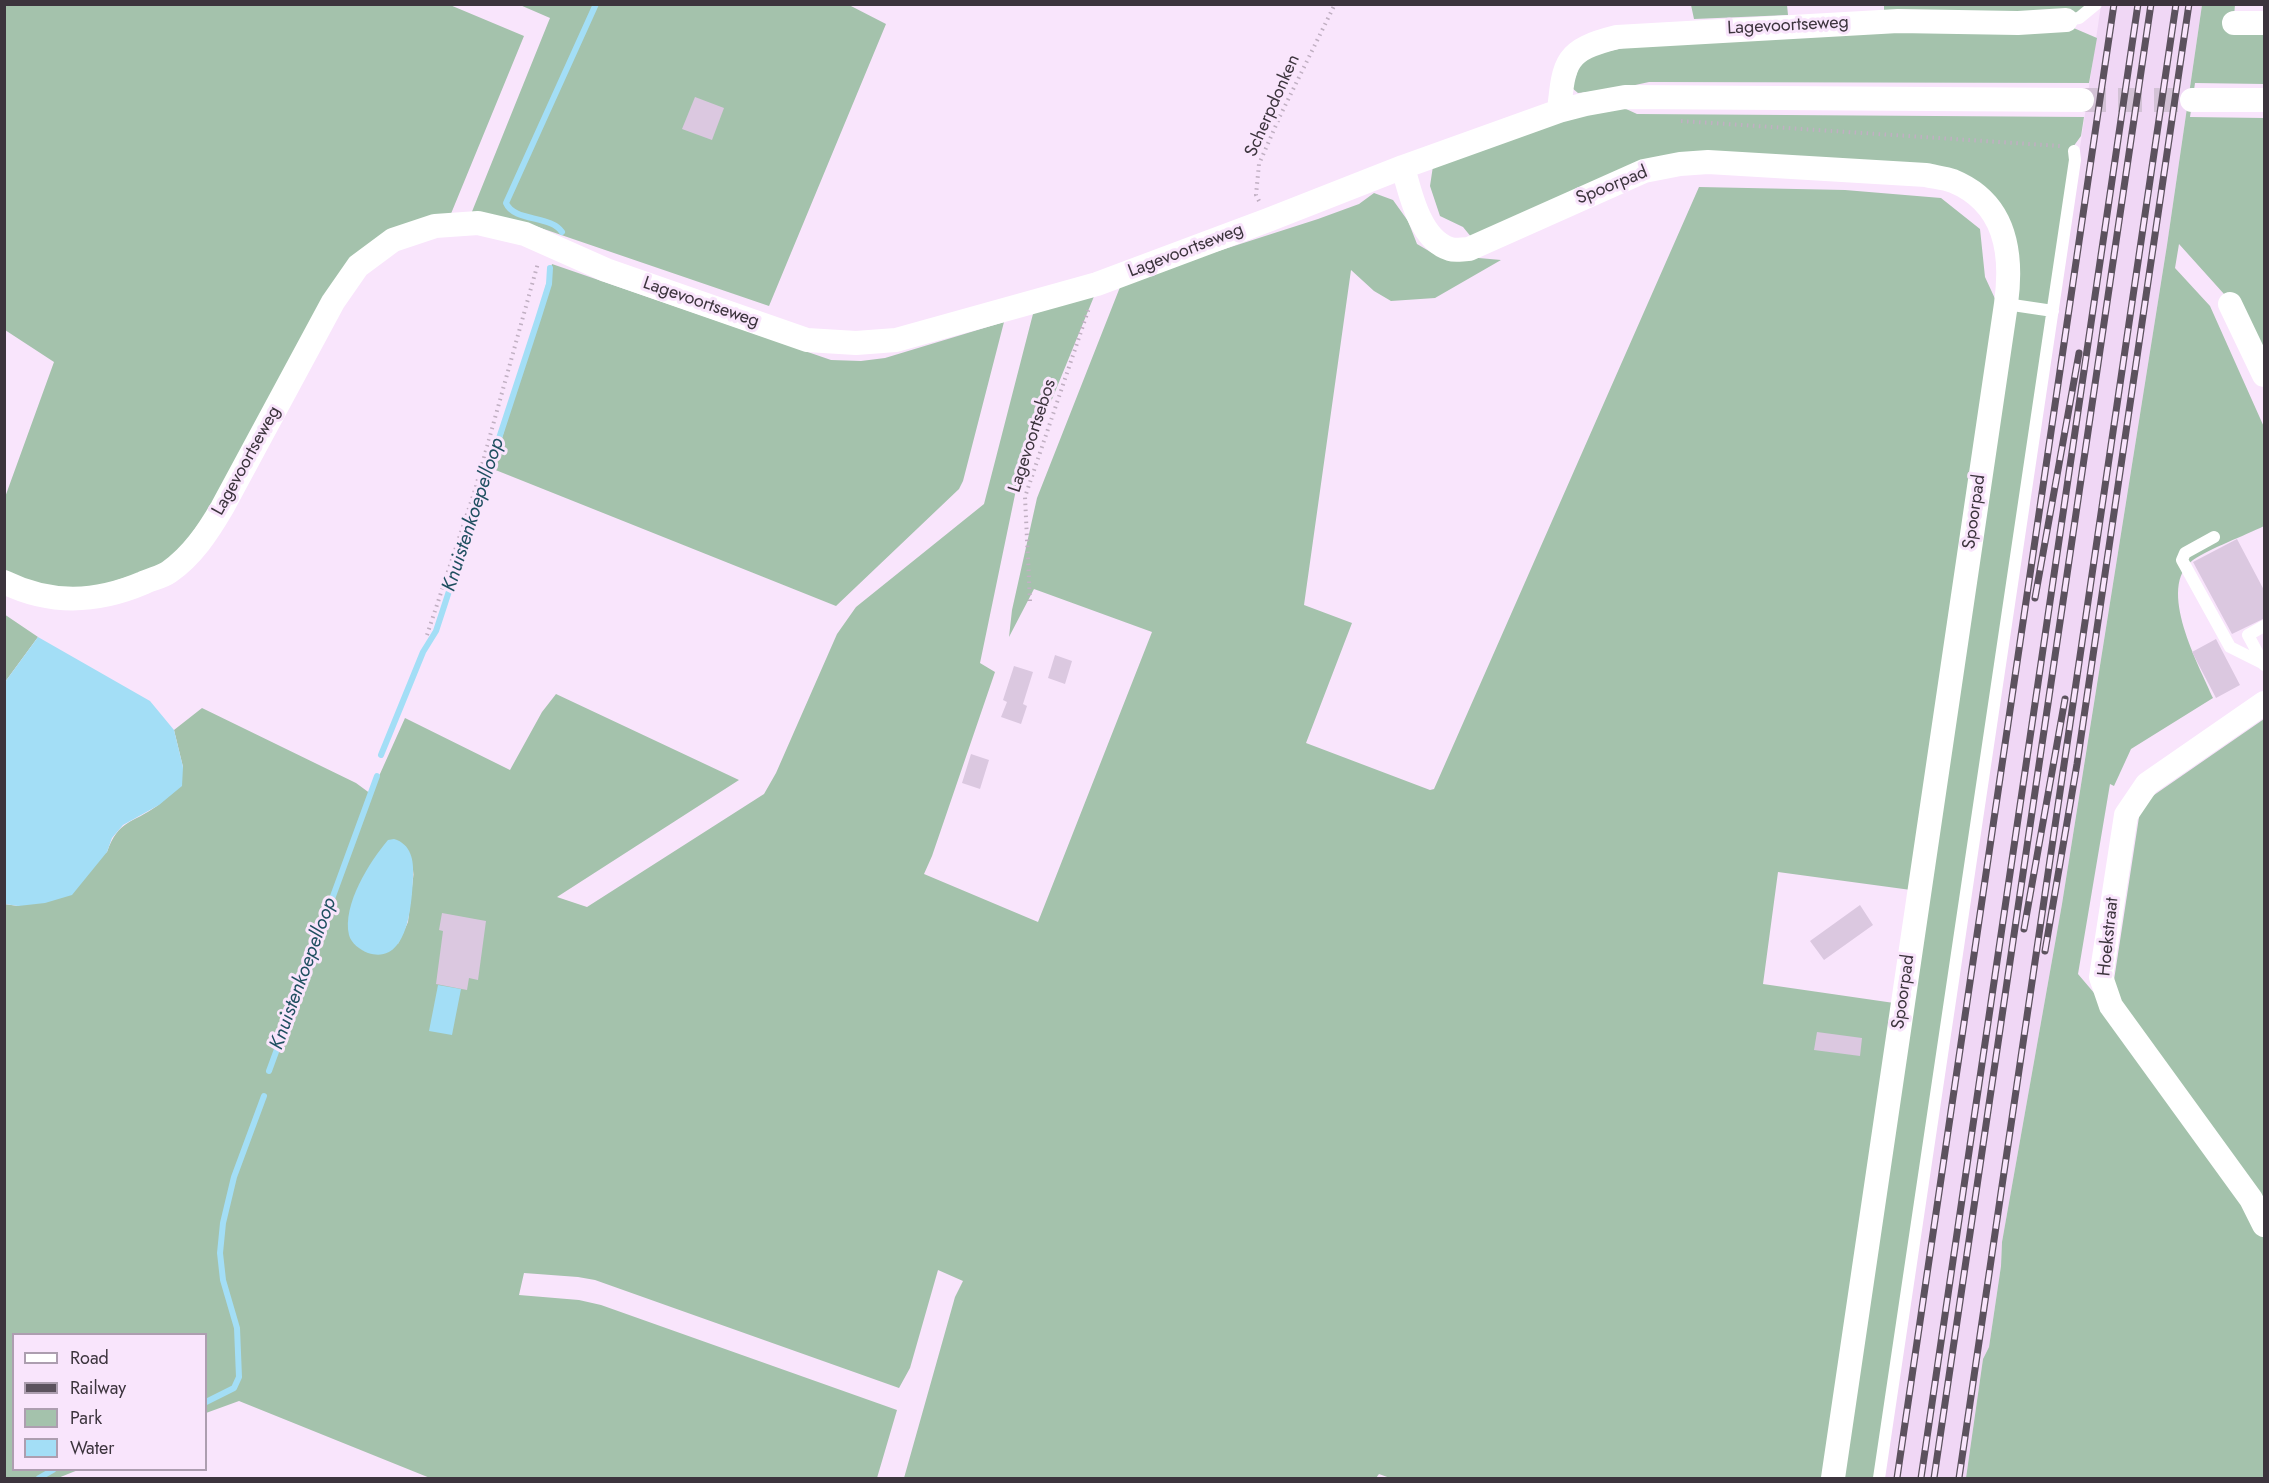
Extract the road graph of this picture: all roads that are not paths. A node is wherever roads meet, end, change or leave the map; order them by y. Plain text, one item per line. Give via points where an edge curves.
1 (2096, 4) edge
2 (2066, 20) joint
3 (2234, 23) dead end
4 (2265, 23) edge
5 (2082, 100) tunnel mouth
6 (2192, 100) tunnel mouth
7 (2265, 100) edge
8 (1559, 111) junction
9 (2073, 151) dead end
10 (1403, 167) junction
11 (2230, 303) dead end
12 (2006, 304) junction
13 (2053, 311) junction
14 (2265, 375) edge
15 (2214, 537) dead end
16 (4, 582) edge
17 (2265, 626) edge
18 (2264, 665) edge
19 (2265, 703) edge
20 (2265, 1226) edge
21 (1833, 1479) edge
22 (1879, 1479) edge

1 - 2 lane via 2079,18
2 - 8 street, Lagevoortseweg via 1890,21 1617,37 1582,48 1568,62 1562,74
3 - 4 street
5 - 8 street, Lagevoortseweg via 1624,98
6 - 7 street
8 - 10 street, Lagevoortseweg
9 - 13 lane via 2075,160
10 - 12 street, Spoorpad via 1411,200 1429,234 1452,250 1468,249 1644,171 1680,164 1719,162 1926,175 1952,181 1977,195 1996,217 2007,249 2010,277
10 - 16 street, Lagevoortseweg via 1097,285 896,340 856,343 807,340 606,270 525,234 478,223 435,226 393,240 358,266 333,302 202,541 168,572 118,593 75,600 41,596
11 - 14 street
12 - 13 lane
12 - 21 street, Spoorpad
13 - 22 lane
15 - 18 lane via 2185,553 2182,560 2230,647
17 - 18 lane via 2248,635
19 - 20 street, Hoekstraat via 2147,784 2126,815 2101,976 2111,1006 2251,1199

